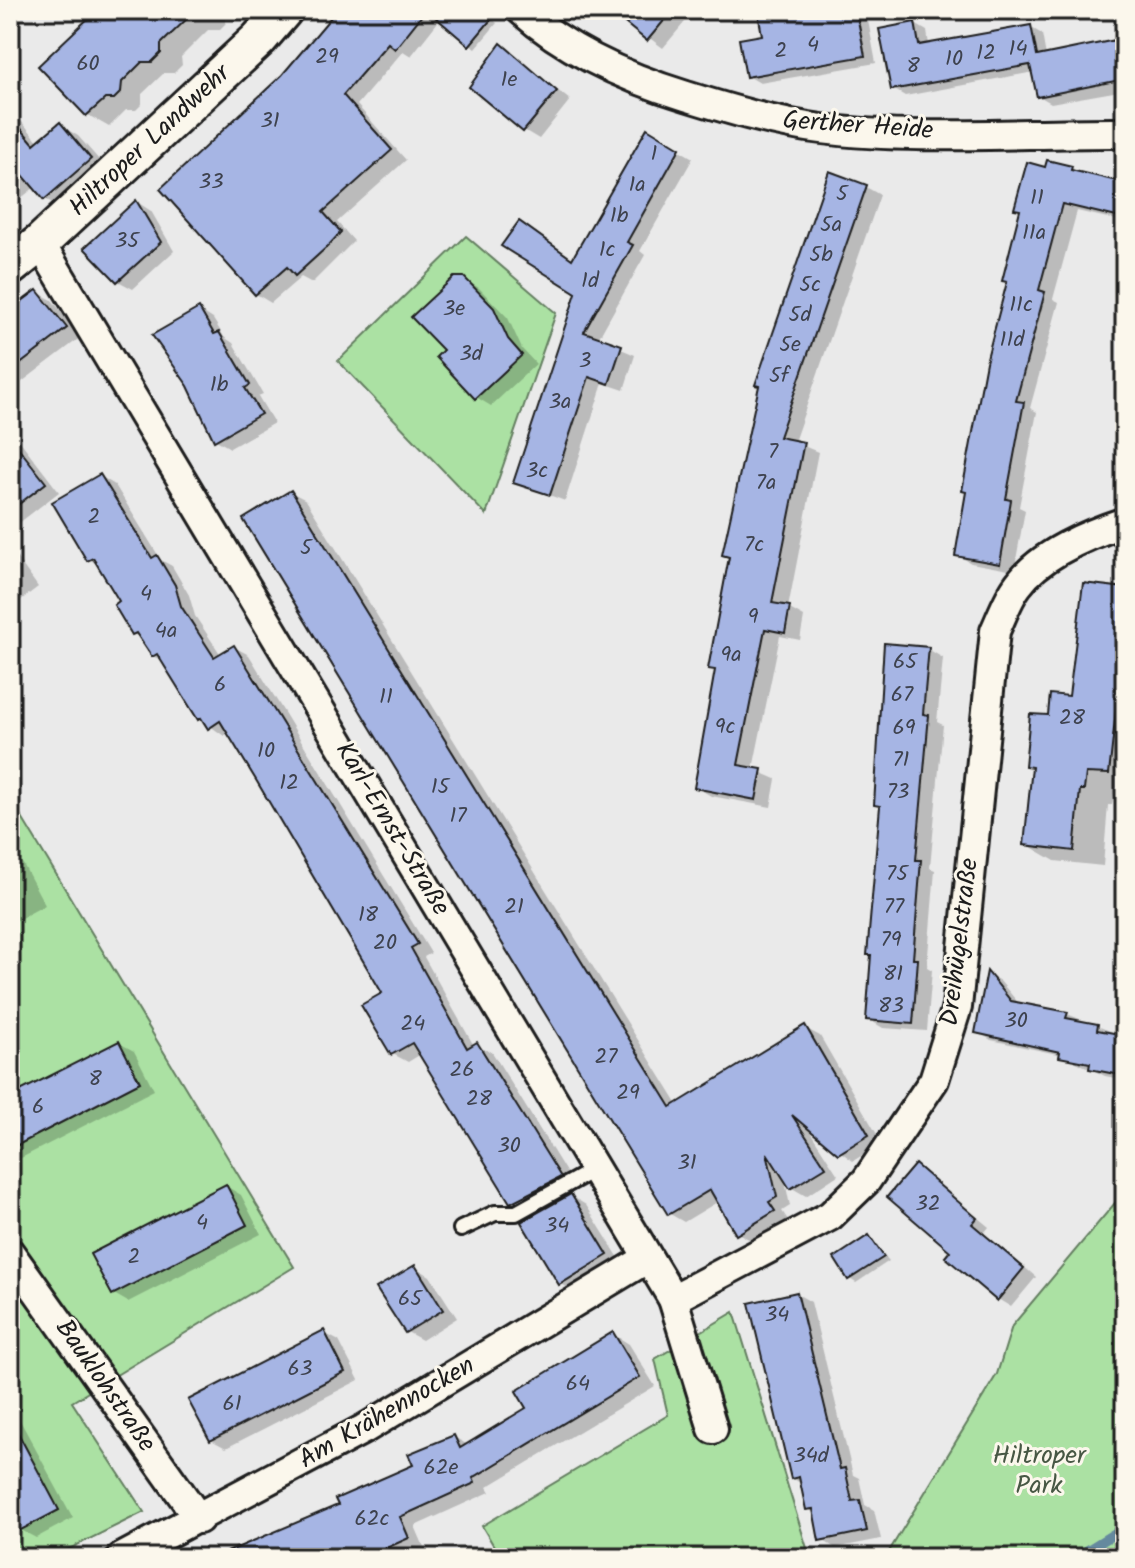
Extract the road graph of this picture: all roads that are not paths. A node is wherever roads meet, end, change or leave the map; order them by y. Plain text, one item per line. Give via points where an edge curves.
1 (284, 10) edge
2 (521, 10) edge
3 (1125, 133) edge
4 (40, 243) junction
5 (10, 267) edge
6 (1125, 522) edge
7 (595, 1169) junction
8 (461, 1229) dead end
9 (10, 1253) edge
10 (648, 1258) junction
11 (673, 1299) junction
12 (713, 1429) dead end
13 (199, 1519) junction
14 (121, 1558) edge

1 - 4 street, Hiltroper Landwehr
2 - 3 street, Gerther Heide via 616,71 780,123 871,133
4 - 5 street, Hiltroper Landwehr
4 - 7 street, Karl-Ernst-Straße
6 - 11 street, Dreihügelstraße via 1053,556 1018,584 995,631 957,1007 934,1080 874,1170 830,1216
7 - 8 lane via 516,1213 495,1213
7 - 10 street, Karl-Ernst-Straße
9 - 13 street, Bauklohstraße
10 - 11 street, Karl-Ernst-Straße
10 - 13 street, Am Krähennocken via 364,1429
11 - 12 street, Karl-Ernst-Straße
13 - 14 street, Am Krähennocken

